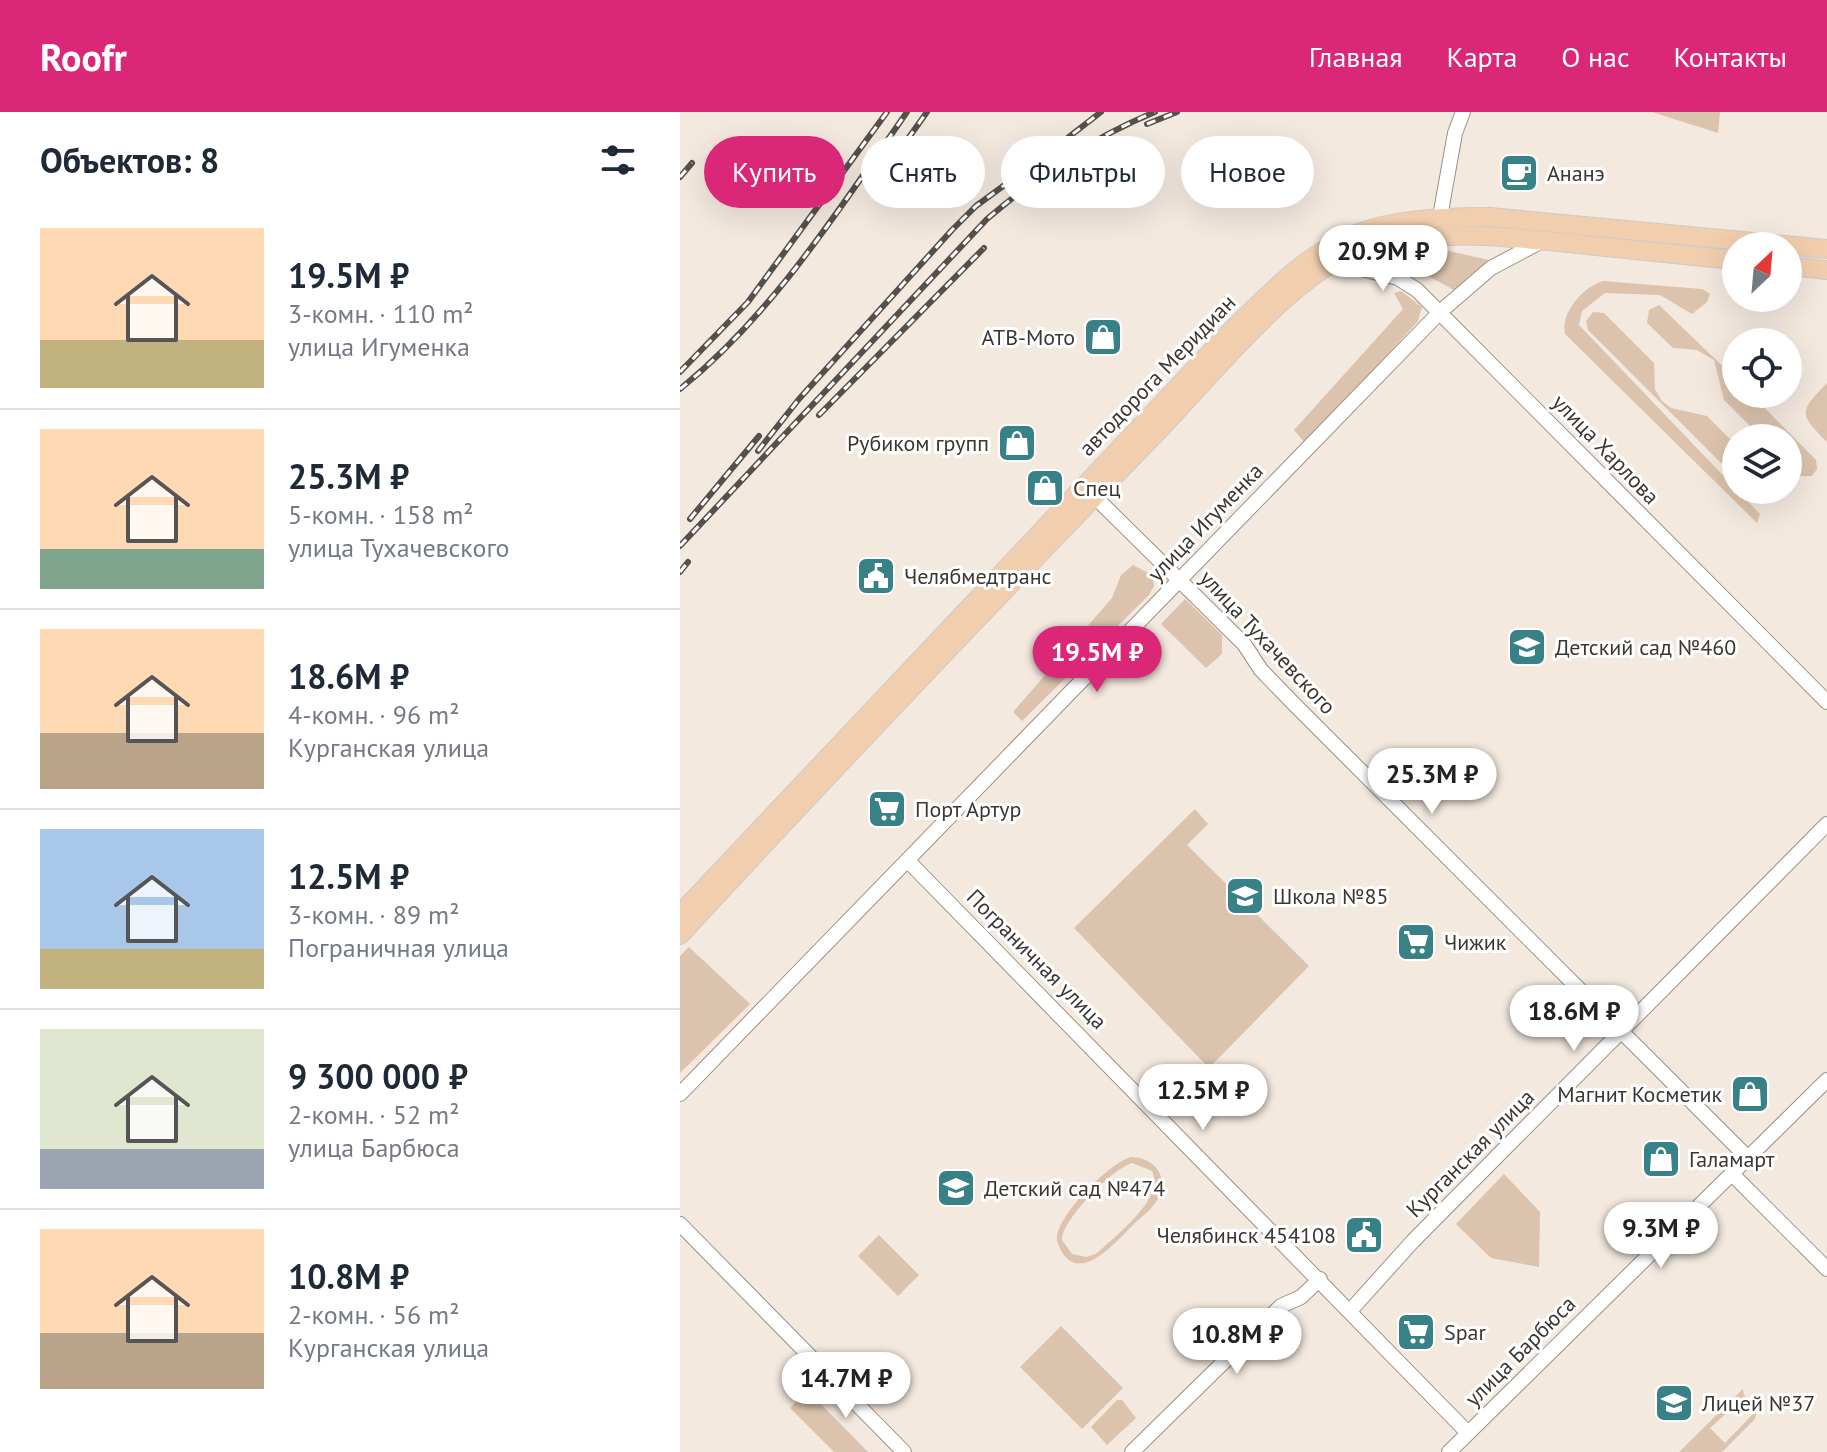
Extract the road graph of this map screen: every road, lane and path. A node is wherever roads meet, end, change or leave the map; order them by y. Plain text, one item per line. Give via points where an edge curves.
1 (1451, 112) edge
2 (1463, 112) edge
3 (1455, 133) junction
4 (1440, 217) junction
5 (1542, 241) junction
6 (1827, 249) edge
7 (1722, 259) edge
8 (1333, 262) junction
9 (1802, 267) edge
10 (1827, 270) edge
11 (1440, 312) junction
12 (1094, 496) junction
13 (1179, 580) junction
14 (1827, 702) edge
15 (1827, 824) edge
16 (908, 861) junction
17 (680, 914) edge
18 (680, 935) edge
19 (1620, 1033) junction
20 (1827, 1080) edge
21 (680, 1094) edge
22 (1748, 1158) junction
23 (1732, 1174) junction
24 (680, 1224) edge
25 (1827, 1269) edge
26 (1320, 1279) junction
27 (1350, 1311) junction
28 (1468, 1433) junction
29 (904, 1452) edge
30 (1132, 1452) edge
31 (1449, 1452) edge

1 - 3 street
2 - 3 street
3 - 4 street
4 - 6 main road, автодорога Меридиан via 1530,219
4 - 17 main road, автодорога Меридиан via 1376,225 1347,235 1287,275
5 - 7 main road, автодорога Меридиан
5 - 8 main road, автодорога Меридиан via 1440,234 1395,241
5 - 11 street, улица Игуменка via 1491,268
8 - 11 street, улица Харлова via 1398,278
8 - 12 main road, автодорога Меридиан via 1285,301
9 - 10 main road
11 - 13 street, улица Игуменка
11 - 14 street, улица Харлова
12 - 13 street, улица Тухачевского
12 - 18 main road, автодорога Меридиан
13 - 16 street, улица Игуменка
13 - 19 street, улица Тухачевского via 1244,644 1261,670
15 - 19 street, Курганская улица
16 - 21 street, улица Игуменка
16 - 26 street, Пограничная улица
19 - 22 street, улица Тухачевского
19 - 27 street, Курганская улица
20 - 22 street, улица Барбюса
22 - 23 street, улица Барбюса
23 - 25 street
23 - 28 street, улица Барбюса
24 - 29 street
26 - 27 street, Пограничная улица
26 - 30 street via 1281,1306
27 - 28 street, Пограничная улица
28 - 31 street, улица Барбюса

